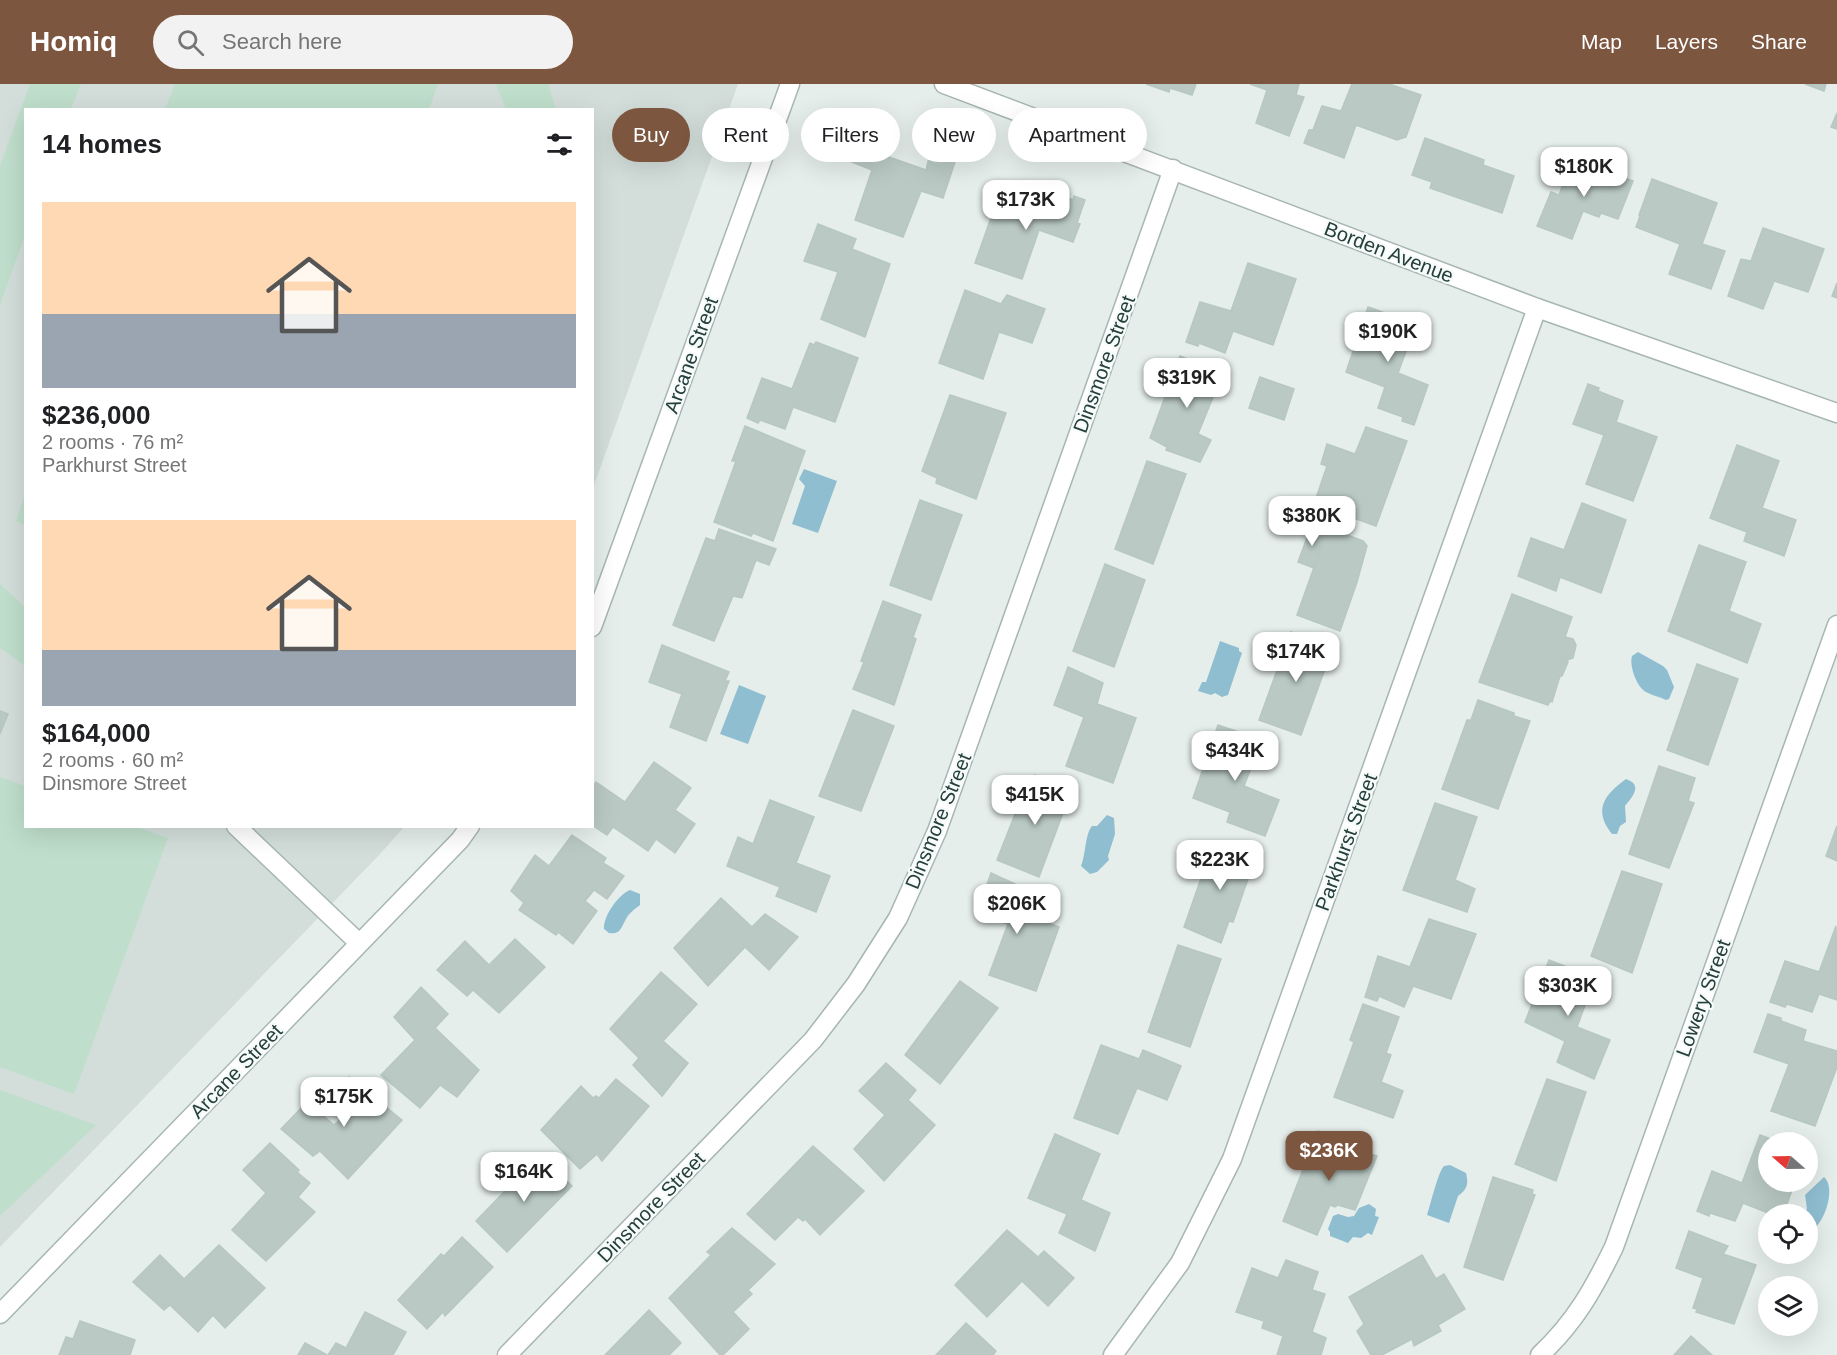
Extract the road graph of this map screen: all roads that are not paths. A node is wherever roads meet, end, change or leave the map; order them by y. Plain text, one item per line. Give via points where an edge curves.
1 (790, 84) edge
2 (944, 84) edge
3 (1173, 169) junction
4 (1537, 308) junction
5 (1837, 413) edge
6 (594, 622) edge
7 (1837, 625) edge
8 (238, 828) edge
9 (469, 828) edge
10 (359, 943) junction
11 (0, 1314) edge
12 (507, 1355) edge
13 (1113, 1355) edge
14 (1540, 1355) edge

1 - 6 street, Arcane Street
2 - 3 street, Borden Avenue
3 - 4 street, Borden Avenue
3 - 12 street, Dinsmore Street via 937,831 898,918 856,984 813,1040
4 - 5 street, Borden Avenue
4 - 13 street, Parkhurst Street via 1232,1159 1180,1263
7 - 14 street, Lowery Street via 1614,1247 1593,1290 1562,1334
8 - 10 street
9 - 10 street, Arcane Street
10 - 11 street, Arcane Street

